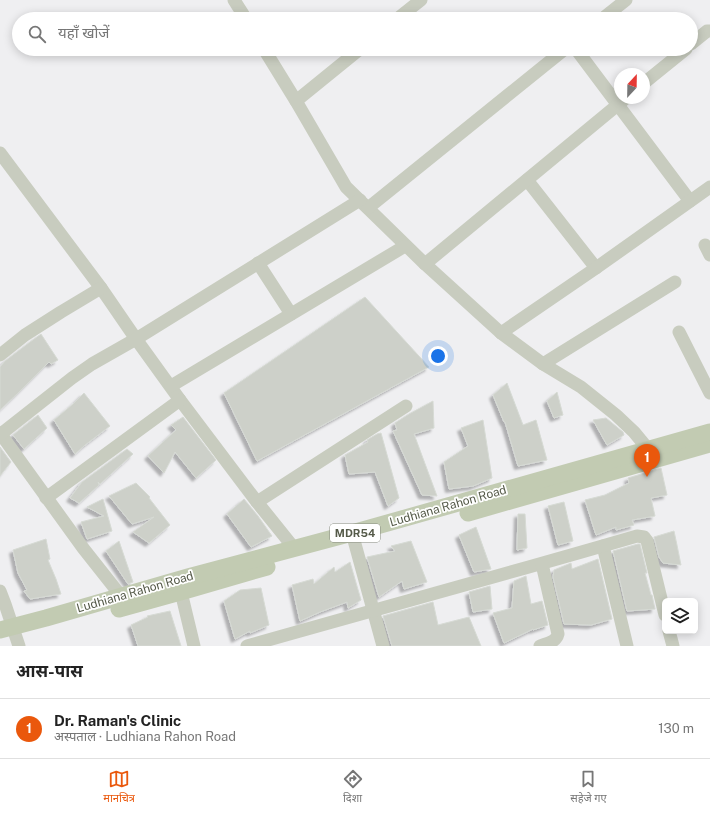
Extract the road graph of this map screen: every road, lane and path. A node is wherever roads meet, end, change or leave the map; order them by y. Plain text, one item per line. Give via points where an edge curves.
1 (234, 0) edge
2 (421, 0) edge
3 (626, 0) edge
4 (242, 12) edge
5 (406, 12) edge
6 (611, 12) edge
7 (710, 31) edge
8 (698, 38) edge
9 (268, 56) edge
10 (351, 56) edge
11 (556, 56) edge
12 (582, 56) edge
13 (677, 56) edge
14 (650, 78) edge
15 (614, 92) edge
16 (296, 101) junction
17 (618, 104) edge
18 (624, 104) edge
19 (0, 153) edge
20 (527, 180) junction
21 (710, 187) edge
22 (690, 201) junction
23 (364, 204) junction
24 (405, 246) junction
25 (258, 263) junction
26 (425, 264) junction
27 (596, 268) junction
28 (675, 282) dead end
29 (101, 288) junction
30 (291, 314) junction
31 (680, 332) dead end
32 (501, 333) junction
33 (136, 339) junction
34 (0, 355) edge
35 (543, 364) junction
36 (171, 386) junction
37 (709, 388) edge
38 (180, 400) junction
39 (406, 406) dead end
40 (710, 432) edge
41 (0, 434) edge
42 (710, 444) edge
43 (651, 455) junction
44 (46, 498) junction
45 (257, 502) junction
46 (354, 539) junction
47 (603, 546) junction
48 (294, 548) junction
49 (542, 564) junction
50 (0, 591) edge
51 (181, 592) junction
52 (122, 596) junction
53 (662, 603) edge
54 (373, 610) junction
55 (670, 634) edge
56 (10, 636) edge
57 (194, 646) edge
58 (247, 646) edge
59 (383, 646) edge
60 (540, 646) edge
61 (627, 646) edge
62 (672, 646) edge

1 - 4 street
2 - 5 street
3 - 6 street
7 - 8 street
9 - 16 street
10 - 16 street
11 - 23 street
12 - 15 street
13 - 14 street
16 - 23 street via 346,187
17 - 20 street
18 - 22 street
19 - 29 street
20 - 26 street
20 - 27 street
21 - 22 street
22 - 27 street
23 - 24 street
23 - 25 street
24 - 26 street
24 - 30 street
25 - 30 street
25 - 33 street
26 - 32 street
27 - 32 street
28 - 35 street
29 - 33 street
29 - 34 street via 25,335
30 - 36 street
31 - 37 street
32 - 35 street
33 - 36 street
33 - 41 street via 92,364
35 - 43 street via 582,387 616,415 634,432
36 - 38 street
38 - 44 street
38 - 45 street
39 - 45 street
40 - 43 main road, Ludhiana Rahon Road / MDR54
41 - 44 street
42 - 43 main road, Ludhiana Rahon Road / MDR54
43 - 46 main road, Ludhiana Rahon Road / MDR54
44 - 52 street
45 - 48 street
46 - 48 main road, Ludhiana Rahon Road / MDR54
46 - 51 main road, Ludhiana Rahon Road / MDR54
46 - 54 street
47 - 49 street
47 - 53 street via 637,536 644,537
47 - 61 street
48 - 52 main road, Ludhiana Rahon Road / MDR54
49 - 54 street
49 - 60 street via 558,634 552,642
50 - 56 street via 5,604
51 - 56 main road, Ludhiana Rahon Road / MDR54
51 - 57 street
52 - 56 main road, Ludhiana Rahon Road / MDR54 via 46,618
54 - 58 street
54 - 59 street
55 - 62 street

